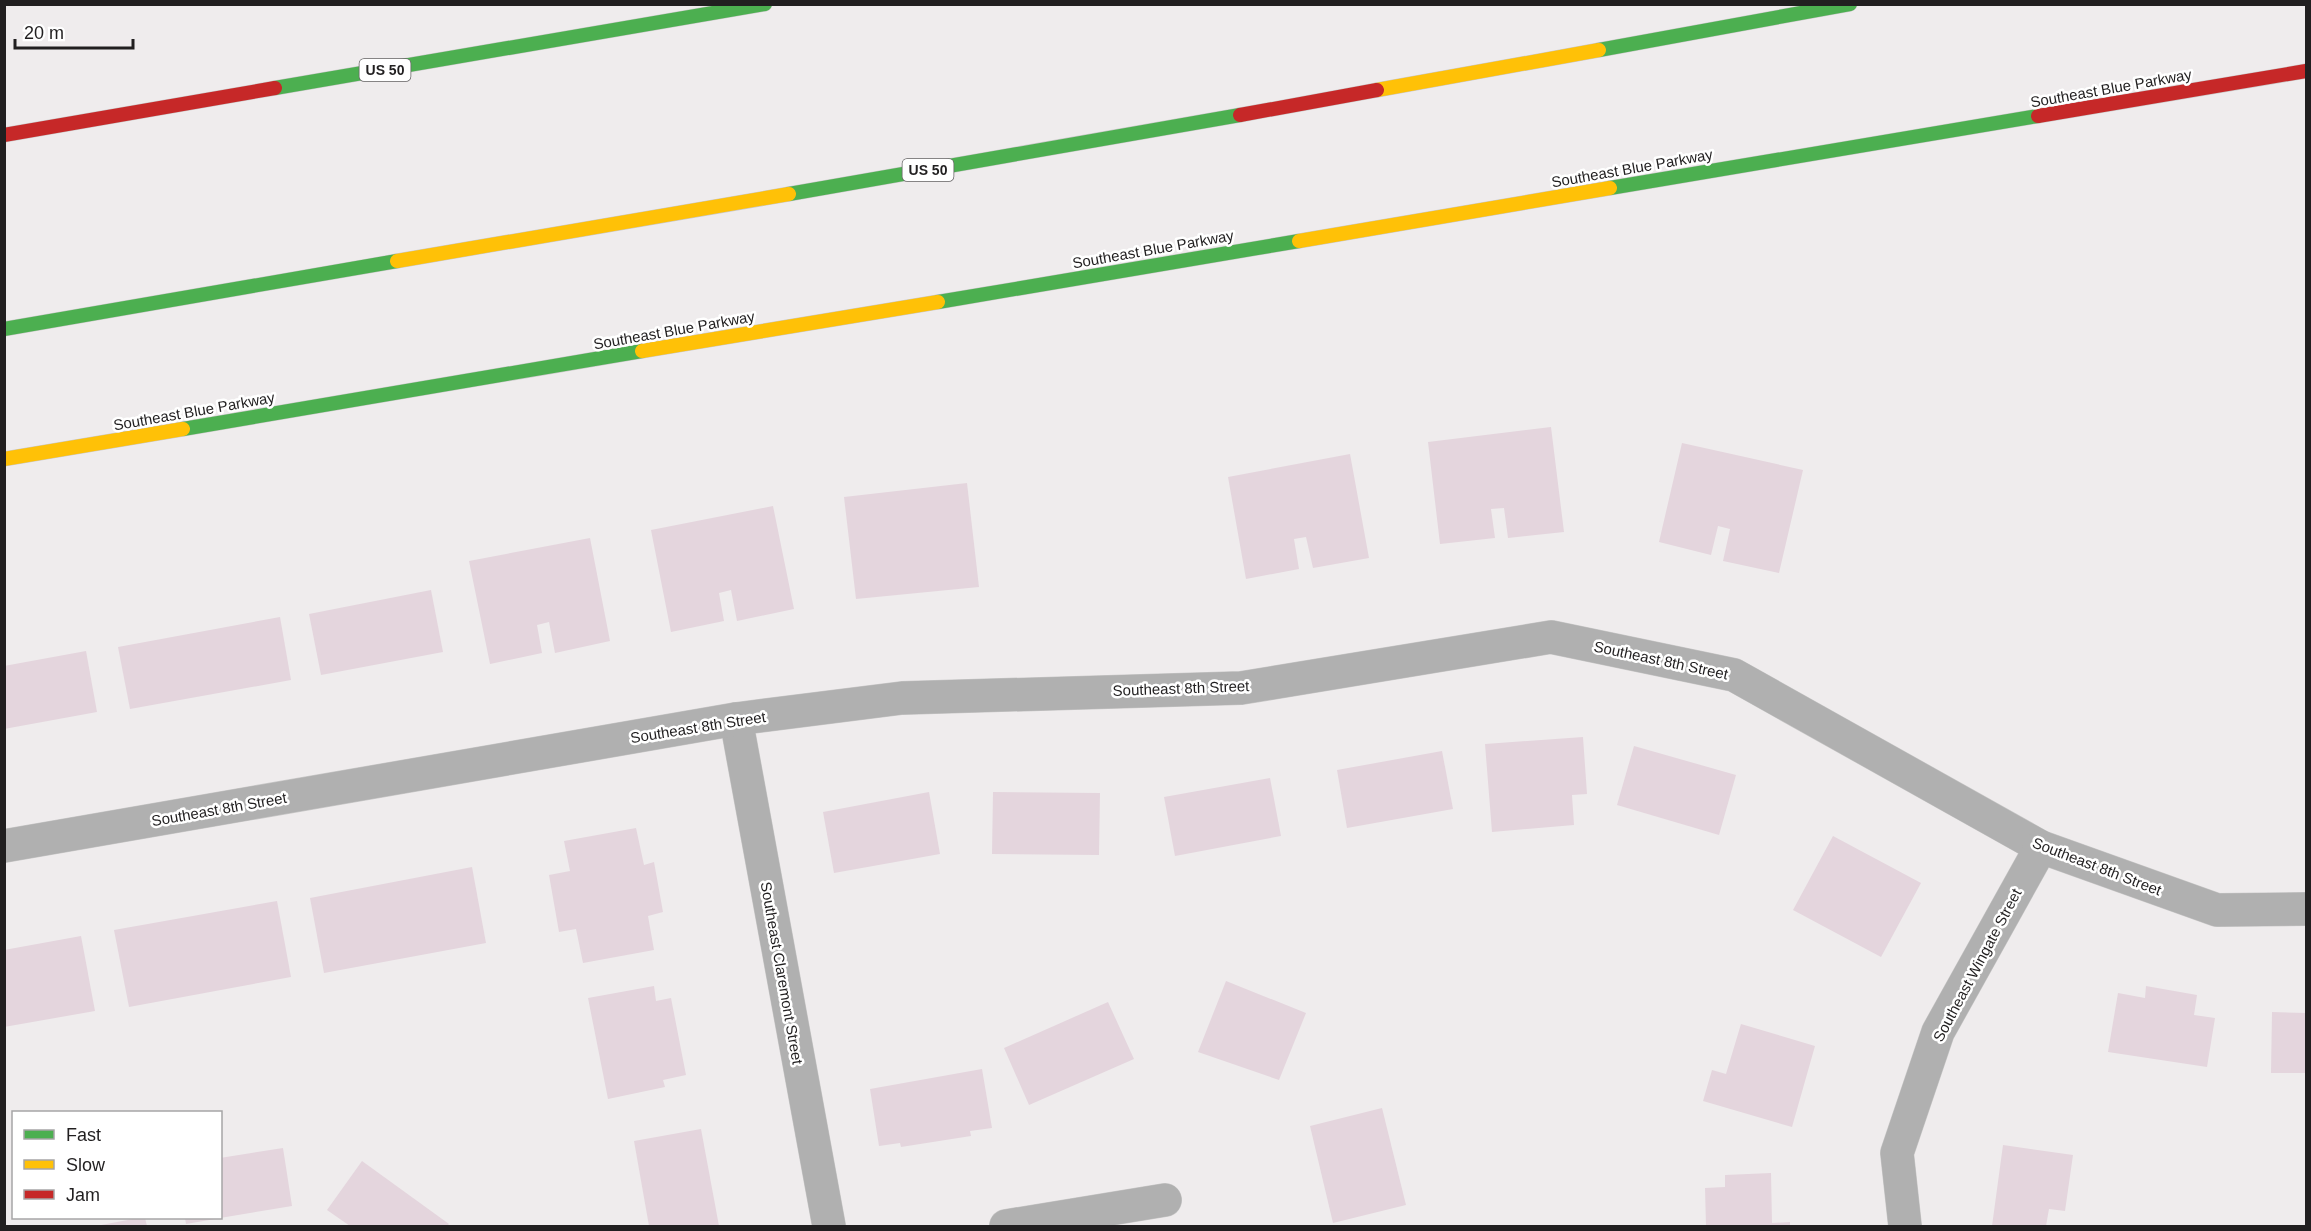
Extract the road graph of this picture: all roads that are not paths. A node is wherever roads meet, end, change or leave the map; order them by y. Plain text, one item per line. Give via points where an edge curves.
1 (765, 4) edge
2 (1850, 4) edge
3 (2307, 71) edge
4 (4, 135) edge
5 (4, 329) edge
6 (4, 459) edge
7 (736, 719) junction
8 (4, 846) edge
9 (2041, 847) junction
10 (2307, 909) edge
11 (1165, 1200) dead end
12 (829, 1227) edge
13 (1006, 1227) edge
14 (1905, 1227) edge

1 - 4 main road, US 50
2 - 5 main road, US 50 via 1121,138
3 - 6 main road, Southeast Blue Parkway
7 - 8 street, Southeast 8th Street
7 - 9 street, Southeast 8th Street via 902,698 1241,688 1551,637 1734,675
7 - 12 street, Southeast Claremont Street
9 - 10 street, Southeast 8th Street via 2217,910
9 - 14 street, Southeast Wingate Street via 1938,1032 1897,1154
11 - 13 street

